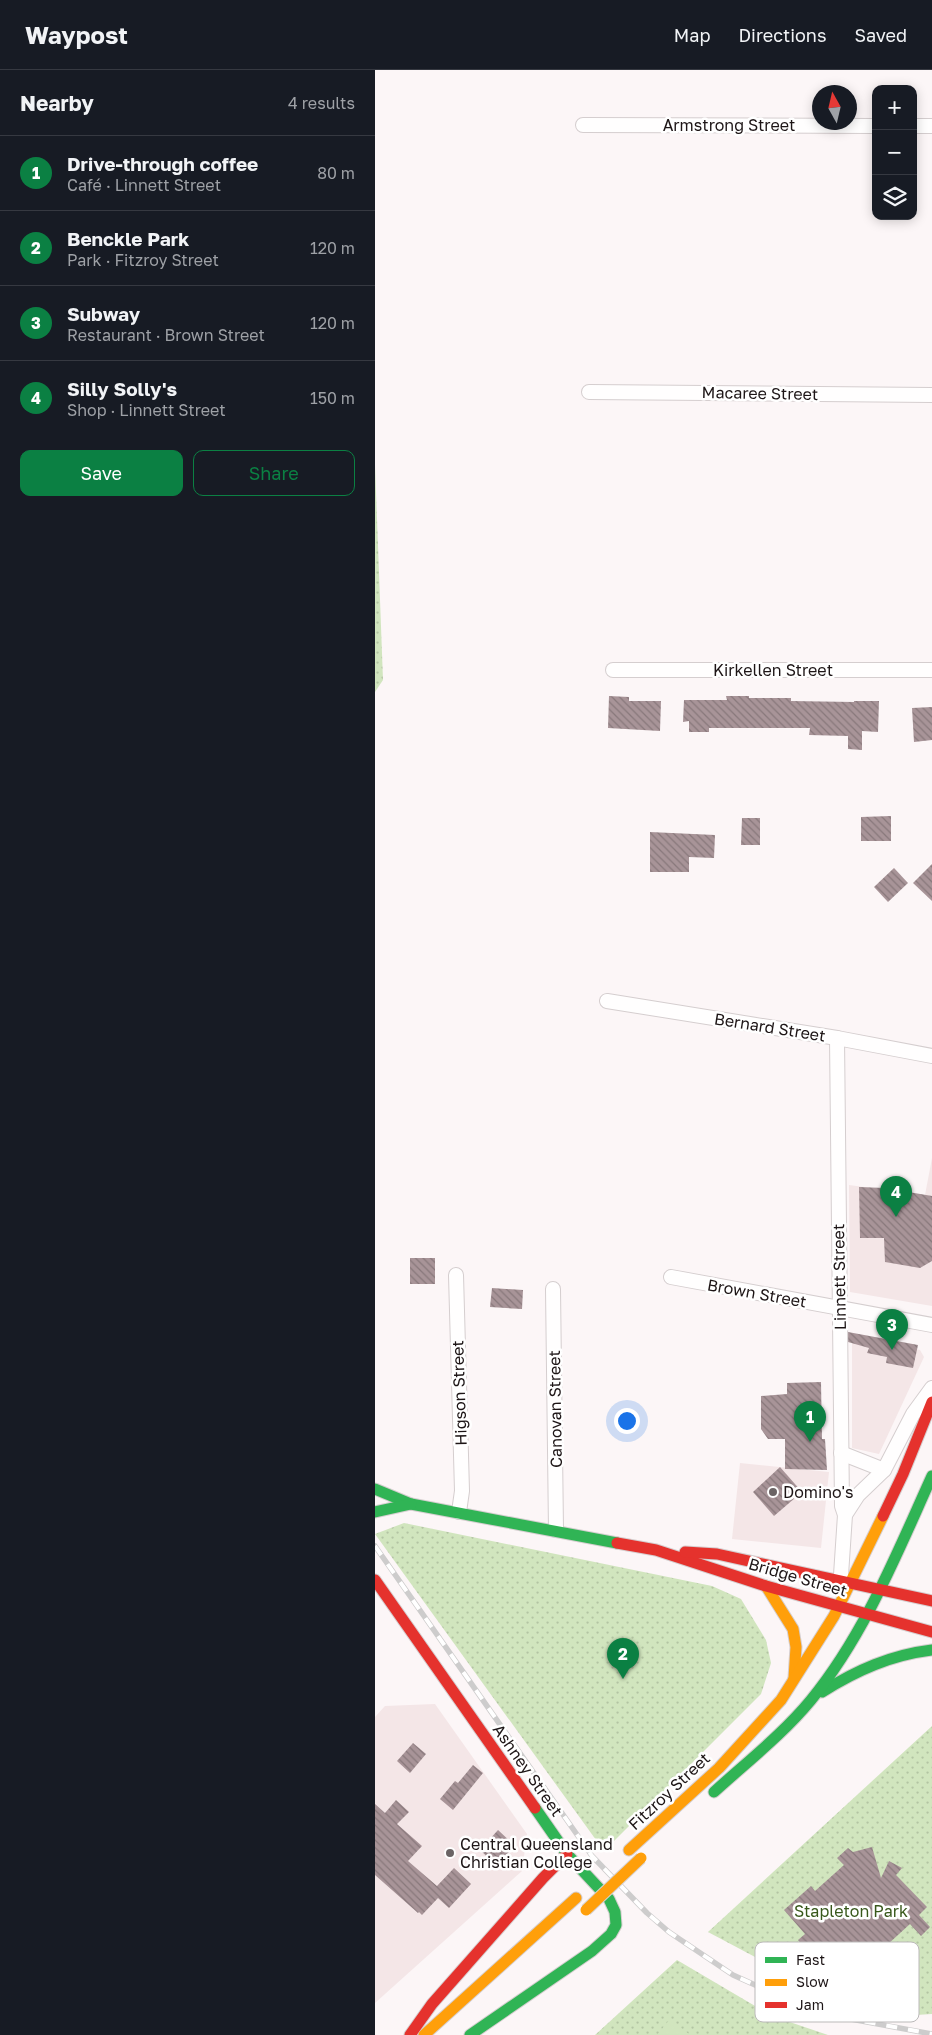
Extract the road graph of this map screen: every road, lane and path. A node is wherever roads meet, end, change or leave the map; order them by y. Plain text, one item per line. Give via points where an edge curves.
1 (583, 125) dead end
2 (872, 126) edge
3 (917, 126) edge
4 (932, 126) edge
5 (589, 392) dead end
6 (932, 395) edge
7 (613, 670) dead end
8 (932, 670) edge
9 (607, 1001) dead end
10 (837, 1038) junction
11 (932, 1056) edge
12 (456, 1275) dead end
13 (671, 1277) dead end
14 (553, 1289) dead end
15 (840, 1308) junction
16 (932, 1325) edge
17 (932, 1388) edge
18 (932, 1402) edge
19 (841, 1453) junction
20 (884, 1470) junction
21 (932, 1476) edge
22 (375, 1489) edge
23 (411, 1504) junction
24 (376, 1507) edge
25 (459, 1512) junction
26 (845, 1515) junction
27 (556, 1530) junction
28 (656, 1550) junction
29 (375, 1580) edge
30 (845, 1581) junction
31 (766, 1586) junction
32 (880, 1589) junction
33 (932, 1601) edge
34 (839, 1606) junction
35 (867, 1613) junction
36 (932, 1632) edge
37 (932, 1650) edge
38 (794, 1679) junction
39 (811, 1700) junction
40 (705, 1800) dead end
41 (625, 1853) dead end
42 (567, 1854) junction
43 (645, 1855) dead end
44 (603, 1874) dead end
45 (583, 1913) dead end
46 (410, 2035) edge
47 (424, 2035) edge
48 (470, 2035) edge

1 - 2 street, Armstrong Street
3 - 4 street
5 - 6 street, Macaree Street
7 - 8 street, Kirkellen Street
9 - 10 street, Bernard Street
10 - 11 street, Bernard Street
10 - 15 street, Linnett Street
12 - 25 street, Higson Street via 462,1491
13 - 15 street, Brown Street
14 - 27 street, Canovan Street
15 - 16 street, Brown Street
15 - 19 street, Linnett Street
17 - 20 street via 913,1414
18 - 30 main road via 903,1474
19 - 20 street
19 - 26 street, Linnett Street via 841,1506
20 - 26 street via 858,1495
21 - 32 main road, Fitzroy Street
22 - 23 main road, Bridge Street
23 - 24 main road, Bridge Street
23 - 25 main road, Bridge Street
25 - 27 main road, Bridge Street
26 - 30 street, Linnett Street
27 - 28 main road, Bridge Street
28 - 30 main road, Bridge Street via 717,1554
28 - 31 main road, Bridge Street
29 - 42 main road, Ashney Street
30 - 32 main road, Bridge Street
30 - 34 street, Linnett Street
31 - 34 main road, Bridge Street
31 - 38 main road via 793,1629 796,1646
32 - 33 main road, Bridge Street
32 - 35 main road, Fitzroy Street
34 - 35 main road, Bridge Street
34 - 38 main road, Fitzroy Street
35 - 36 main road, Bridge Street
35 - 39 main road, Fitzroy Street via 841,1660
37 - 39 main road via 909,1652 866,1666
38 - 41 main road, Fitzroy Street via 781,1700 719,1768
39 - 40 main road, Fitzroy Street
42 - 46 main road via 432,2004
42 - 48 main road, Ashney Street via 609,1899 616,1925 592,1951
43 - 45 main road, bridge
44 - 47 main road

